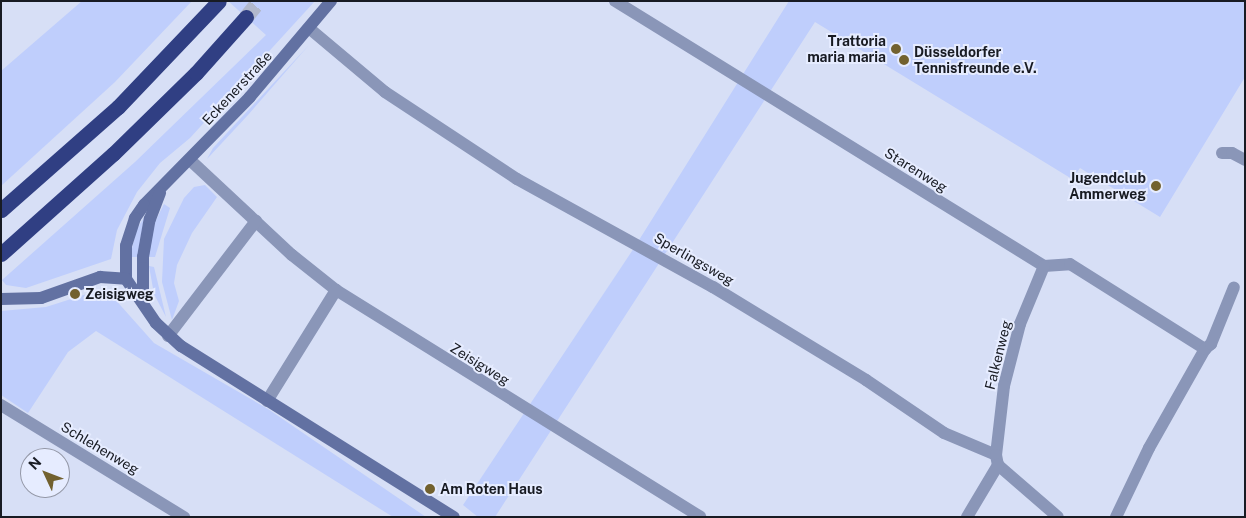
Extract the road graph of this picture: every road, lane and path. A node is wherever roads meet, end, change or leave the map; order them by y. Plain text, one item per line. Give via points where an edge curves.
1 (219, 1) edge
2 (331, 1) edge
3 (615, 1) edge
4 (246, 17) tunnel mouth
5 (310, 29) junction
6 (1222, 153) dead end
7 (190, 160) junction
8 (1245, 160) edge
9 (161, 191) junction
10 (1, 210) edge
11 (256, 221) junction
12 (1, 254) edge
13 (1044, 266) junction
14 (126, 279) junction
15 (1234, 287) dead end
16 (336, 290) junction
17 (1, 299) edge
18 (143, 303) junction
19 (168, 336) junction
20 (1205, 349) junction
21 (267, 401) junction
22 (1, 405) edge
23 (997, 460) junction
24 (184, 517) edge
25 (454, 517) edge
26 (700, 517) edge
27 (967, 517) edge
28 (1058, 517) edge
29 (1116, 517) edge

1 - 10 highway via 118,107
2 - 5 street, Eckenerstraße
3 - 13 street, Starenweg
4 - 12 highway via 196,73 113,154
5 - 7 street, Eckenerstraße
5 - 23 street, Sperlingsweg via 385,92 517,179 714,287 866,380 944,433
6 - 8 street via 1232,153
7 - 9 street, Eckenerstraße
7 - 11 street, Zeisigweg
9 - 14 street, Eckenerstraße via 144,205 130,230 124,257
9 - 18 street, Eckenerstraße via 150,219 143,257
11 - 16 street, Zeisigweg
11 - 19 street
13 - 20 street via 1070,264
13 - 23 street, Falkenweg via 1020,324 1004,386
14 - 17 street via 100,277 28,301
14 - 18 street
15 - 20 street via 1211,344
16 - 21 street
16 - 26 street, Zeisigweg
18 - 19 street
19 - 21 street
20 - 29 street via 1149,448
21 - 25 street
22 - 24 street, Schlehenweg
23 - 27 street, Falkenweg
23 - 28 street, Sperlingsweg

